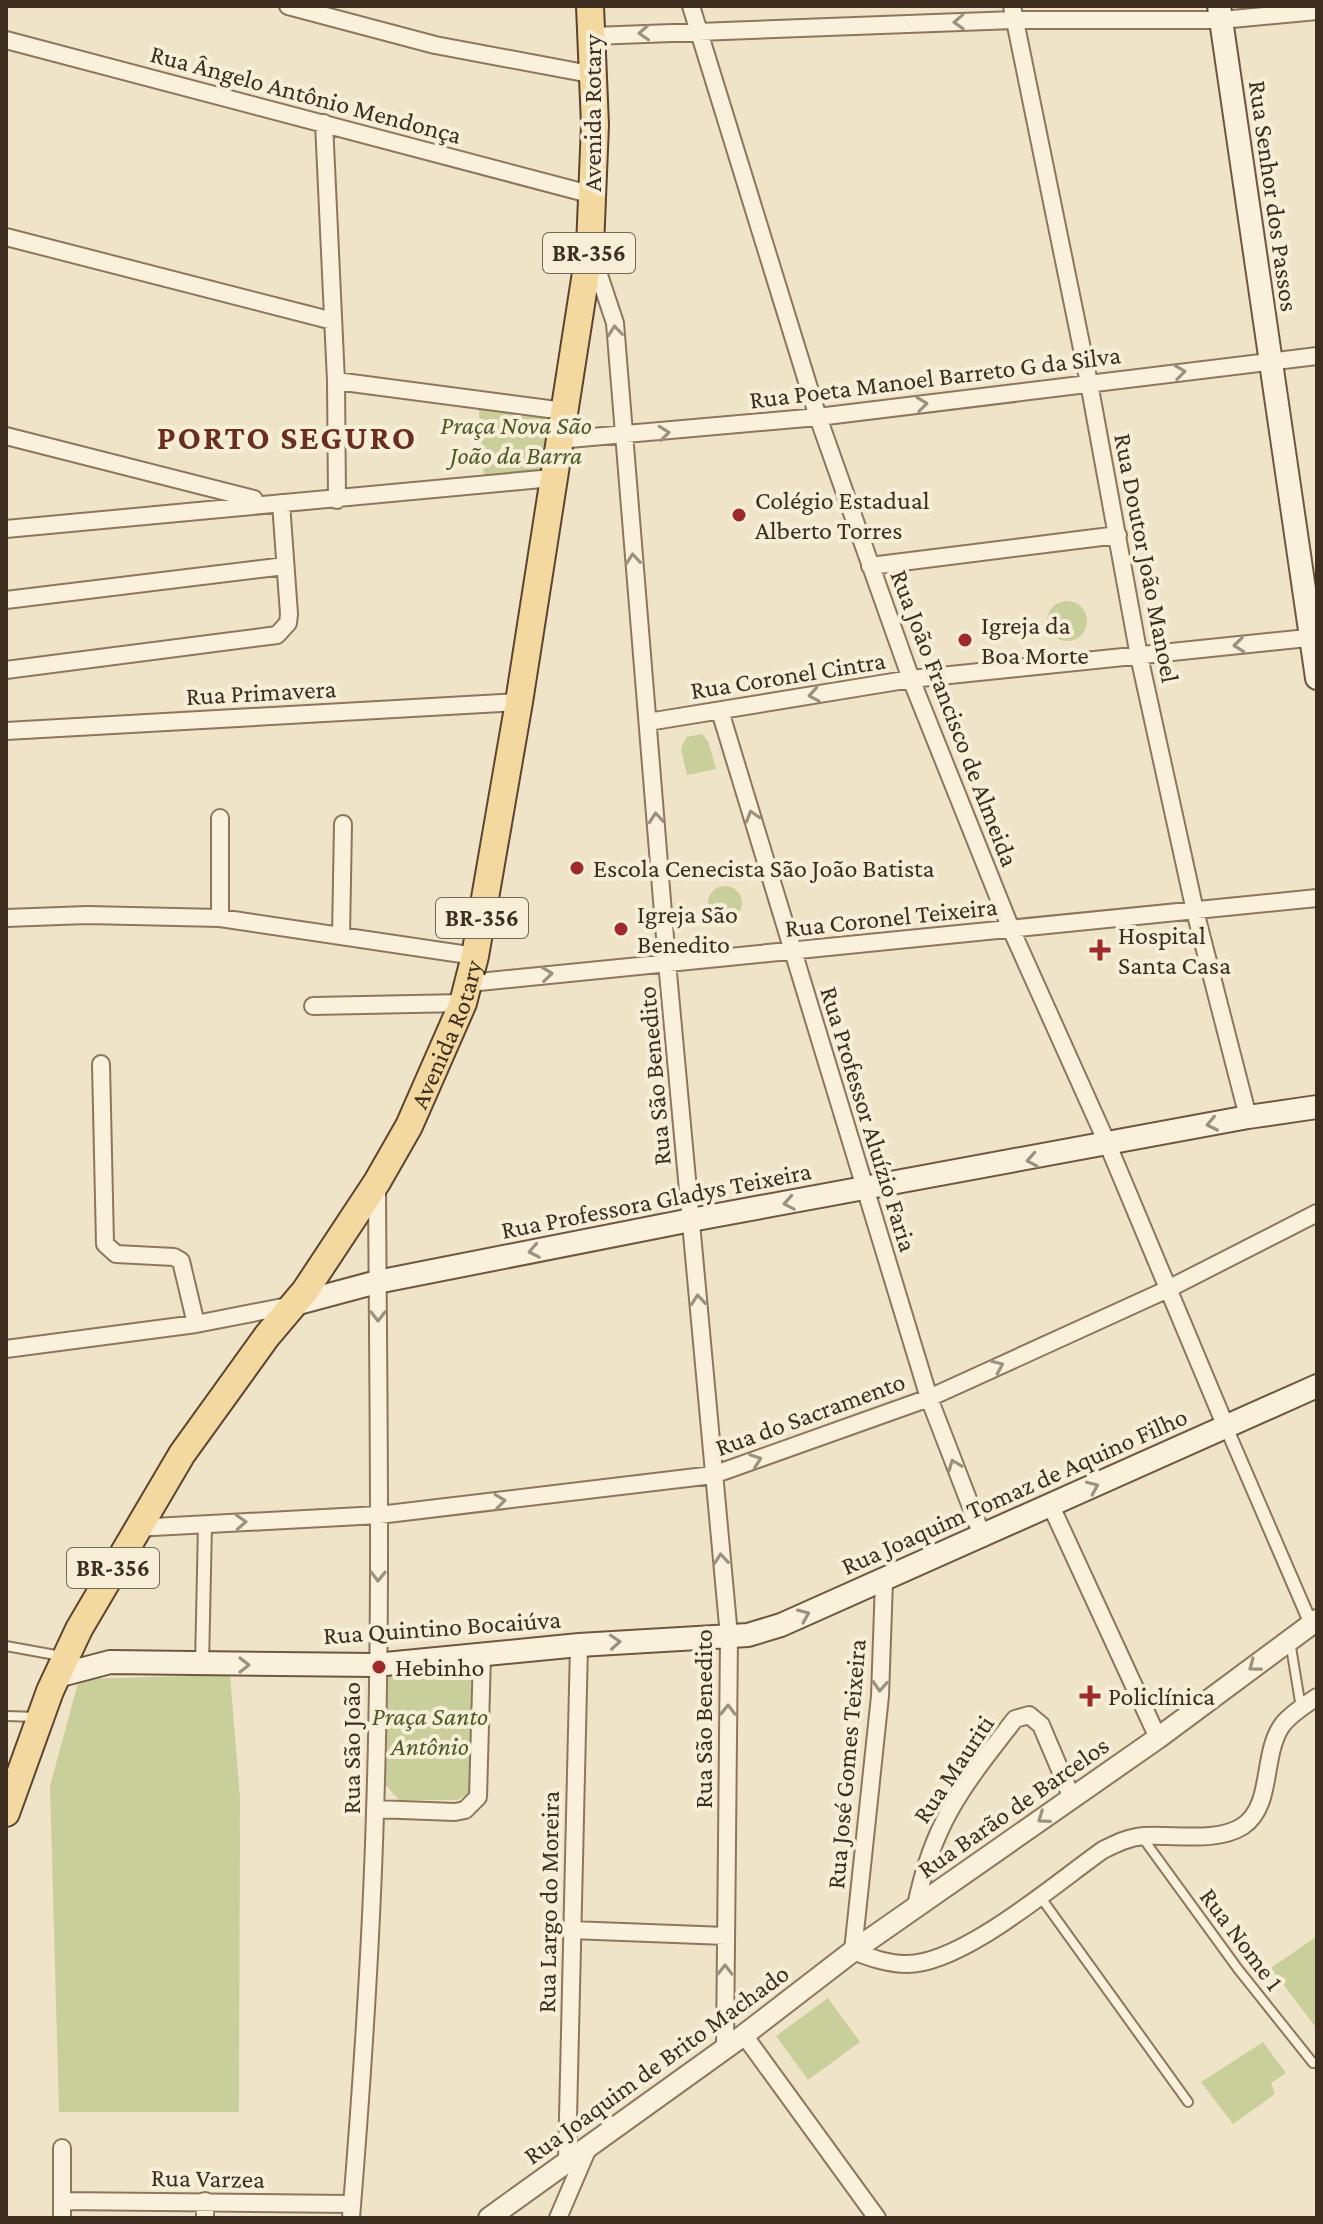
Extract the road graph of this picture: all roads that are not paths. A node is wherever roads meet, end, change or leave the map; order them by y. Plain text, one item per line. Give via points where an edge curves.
1 (288, 6) edge
2 (590, 6) edge
3 (691, 6) edge
4 (1317, 11) edge
5 (1013, 13) edge
6 (1220, 13) edge
7 (699, 31) junction
8 (593, 36) junction
9 (6, 40) edge
10 (595, 75) junction
11 (324, 123) junction
12 (593, 195) junction
13 (6, 237) edge
14 (590, 247) junction
15 (333, 321) junction
16 (1317, 356) edge
17 (1270, 361) junction
18 (336, 381) junction
19 (1089, 383) junction
20 (564, 411) junction
21 (818, 417) junction
22 (6, 436) edge
23 (622, 437) junction
24 (558, 440) junction
25 (552, 478) junction
26 (337, 500) junction
27 (274, 503) junction
28 (6, 529) edge
29 (1118, 535) junction
30 (285, 566) junction
31 (870, 566) junction
32 (6, 600) edge
33 (1313, 638) edge
34 (1139, 656) junction
35 (6, 670) edge
36 (1317, 678) edge
37 (911, 679) junction
38 (519, 702) junction
39 (720, 711) junction
40 (648, 722) junction
41 (6, 731) edge
42 (220, 818) dead end
43 (343, 824) dead end
44 (1317, 898) edge
45 (1195, 911) junction
46 (6, 918) edge
47 (220, 918) junction
48 (1011, 929) junction
49 (341, 936) junction
50 (793, 951) junction
51 (475, 956) junction
52 (667, 962) junction
53 (466, 993) junction
54 (313, 1006) dead end
55 (101, 1064) dead end
56 (1317, 1107) edge
57 (1248, 1117) junction
58 (1108, 1145) junction
59 (377, 1182) junction
60 (866, 1190) junction
61 (1317, 1213) edge
62 (691, 1220) junction
63 (377, 1282) junction
64 (1166, 1290) junction
65 (295, 1304) junction
66 (196, 1324) junction
67 (6, 1349) edge
68 (1317, 1386) edge
69 (929, 1398) junction
70 (1226, 1427) junction
71 (713, 1475) junction
72 (1051, 1506) junction
73 (379, 1515) junction
74 (205, 1524) junction
75 (135, 1528) junction
76 (983, 1538) junction
77 (884, 1581) junction
78 (1314, 1622) edge
79 (79, 1629) junction
80 (729, 1636) junction
81 (1290, 1640) junction
82 (579, 1645) junction
83 (6, 1646) edge
84 (482, 1654) junction
85 (110, 1662) junction
86 (202, 1665) junction
87 (375, 1665) junction
88 (61, 1667) junction
89 (1317, 1697) edge
90 (1301, 1708) junction
91 (6, 1716) edge
92 (40, 1717) junction
93 (1158, 1738) junction
94 (1072, 1798) junction
95 (375, 1809) junction
96 (6, 1813) edge
97 (1142, 1836) junction
98 (1039, 1895) junction
99 (916, 1906) junction
100 (571, 1930) junction
101 (726, 1936) junction
102 (853, 1951) junction
103 (744, 2035) junction
104 (725, 2048) junction
105 (1313, 2063) dead end
106 (1188, 2102) dead end
107 (62, 2148) dead end
108 (588, 2148) junction
109 (567, 2161) junction
110 (205, 2201) junction
111 (62, 2210) edge
112 (352, 2211) edge
113 (205, 2218) edge
114 (489, 2218) edge
115 (558, 2218) edge
116 (877, 2218) edge

1 - 10 street via 435,45
2 - 8 main road, Avenida Rotary / BR-356
3 - 7 street, Rua João Francisco de Almeida
4 - 6 street
5 - 6 street
5 -> 7 street
5 - 19 street, Rua Doutor João Manoel
6 - 17 main road, Rua Senhor dos Passos
7 -> 8 street
7 - 21 street, Rua João Francisco de Almeida
8 - 10 main road, Avenida Rotary / BR-356
9 - 11 street, Rua Ângelo Antônio Mendonça
10 - 12 main road, Avenida Rotary / BR-356
11 - 12 street, Rua Ângelo Antônio Mendonça
11 - 15 street
12 - 14 main road, Avenida Rotary / BR-356
13 - 15 street
14 - 20 main road, Avenida Rotary / BR-356
23 -> 14 street, Rua São Benedito via 615,323
15 - 18 street
16 - 17 street, Rua Poeta Manoel Barreto G da Silva
19 -> 17 street, Rua Poeta Manoel Barreto G da Silva
17 - 33 main road, Rua Senhor dos Passos
18 - 20 street
18 - 26 street
21 -> 19 street, Rua Poeta Manoel Barreto G da Silva
19 - 29 street, Rua Doutor João Manoel
20 - 24 main road, Avenida Rotary / BR-356
23 -> 21 street, Rua Poeta Manoel Barreto G da Silva
21 - 31 street, Rua João Francisco de Almeida
22 - 27 street
23 - 24 street, Rua Poeta Manoel Barreto G da Silva
40 -> 23 street, Rua São Benedito
24 - 25 main road, Avenida Rotary / BR-356
25 - 26 street
25 - 38 main road, Avenida Rotary / BR-356
26 - 27 street
27 - 28 street
27 - 30 street
29 - 31 street
29 - 34 street, Rua Doutor João Manoel
30 - 32 street
30 - 35 street via 288,623 277,635
31 - 37 street, Rua João Francisco de Almeida
33 -> 34 street, Rua Coronel Cintra
33 - 36 main road, Rua Senhor dos Passos
34 - 37 street, Rua Coronel Cintra
34 - 45 street, Rua Doutor João Manoel
37 -> 39 street, Rua Coronel Cintra
37 - 48 street, Rua João Francisco de Almeida
38 - 41 street, Rua Primavera
38 - 51 main road, Avenida Rotary / BR-356
39 - 40 street, Rua Coronel Cintra
50 -> 39 street, Rua Professor Aluízio Faria
52 -> 40 street, Rua São Benedito
42 - 47 street
43 - 49 street
44 - 45 street, Rua Coronel Teixeira
45 - 48 street, Rua Coronel Teixeira
45 - 57 street, Rua Doutor João Manoel
46 - 47 street
47 - 49 street
48 - 50 street, Rua Coronel Teixeira
48 - 58 street, Rua João Francisco de Almeida
49 - 51 street
50 - 52 street, Rua Coronel Teixeira
50 - 60 street, Rua Professor Aluízio Faria
51 - 53 main road, Avenida Rotary / BR-356
53 -> 52 street, Rua Coronel Teixeira
52 - 62 street, Rua São Benedito
53 - 54 street, Rua Coronel Teixeira
53 - 59 main road, Avenida Rotary / BR-356 via 409,1126
55 - 66 street via 105,1244 116,1254 181,1261
56 - 57 main road, Rua Professora Gladys Teixeira
57 -> 58 main road, Rua Professora Gladys Teixeira
58 -> 60 main road, Rua Professora Gladys Teixeira
58 - 64 street, Rua João Francisco de Almeida
59 - 63 street, Rua São João
59 - 65 main road, Avenida Rotary / BR-356
60 -> 62 main road, Rua Professora Gladys Teixeira
60 - 69 street, Rua Professor Aluízio Faria
61 - 64 street, Rua do Sacramento
62 -> 63 main road, Rua Professora Gladys Teixeira
71 -> 62 street, Rua São Benedito
63 - 65 main road, Rua Professora Gladys Teixeira
63 -> 73 street, Rua São João
69 -> 64 street, Rua do Sacramento
64 - 70 street, Rua João Francisco de Almeida
65 - 66 street, Rua Professora Gladys Teixeira
65 - 75 main road, Avenida Rotary / BR-356 via 182,1454
66 - 67 street, Rua Professora Gladys Teixeira
68 - 70 main road, Rua Joaquim Tomaz de Aquino Filho
71 -> 69 street, Rua do Sacramento
76 -> 69 street, Rua Professor Aluízio Faria
72 -> 70 main road, Rua Joaquim Tomaz de Aquino Filho
70 - 78 street
73 -> 71 street, Rua do Sacramento
80 -> 71 street, Rua São Benedito
72 - 76 main road, Rua Joaquim Tomaz de Aquino Filho
72 - 93 street
74 -> 73 street, Rua do Sacramento
73 -> 87 street, Rua São João
74 - 75 street, Rua do Sacramento
74 - 86 street
75 - 79 main road, Avenida Rotary / BR-356
76 - 77 main road, Rua Joaquim Tomaz de Aquino Filho
80 -> 77 main road, Rua Joaquim Tomaz de Aquino Filho via 781,1625
77 -> 102 street, Rua José Gomes Teixeira via 880,1696
78 - 81 street, Rua Barão de Barcelos
79 - 85 main road
79 - 88 main road, Avenida Rotary / BR-356
82 -> 80 main road, Rua Quintino Bocaiúva
101 -> 80 street, Rua São Benedito
81 - 90 lane
81 -> 93 street, Rua Barão de Barcelos
82 - 84 main road, Rua Quintino Bocaiúva
82 - 100 street, Rua Largo do Moreira
83 - 88 lane
84 - 87 main road, Rua Quintino Bocaiúva
84 - 95 street via 478,1797 455,1812
85 - 86 main road, Rua Quintino Bocaiúva
85 - 88 main road, Rua Quintino Bocaiúva
86 -> 87 main road, Rua Quintino Bocaiúva
87 - 95 street, Rua São João
88 - 92 main road, Avenida Rotary / BR-356
89 - 90 street
90 - 97 street via 1274,1740 1254,1817 1223,1834
91 - 92 lane
92 - 96 main road, Avenida Rotary / BR-356
93 - 94 street, Rua Barão de Barcelos
94 -> 99 street, Rua Barão de Barcelos
94 - 99 street, Rua Mauriti via 1041,1725 1029,1715 1015,1719 945,1815
95 - 112 street, Rua São João
97 - 98 street via 1103,1850
97 - 105 lane, Rua Nome 1
98 - 102 street via 943,1956 910,1964
98 - 106 lane
99 - 102 street, Rua Barão de Barcelos
100 - 101 street
100 - 109 street, Rua Largo do Moreira
104 -> 101 street, Rua São Benedito
102 - 103 street, Rua Joaquim de Brito Machado
103 - 104 street, Rua Joaquim de Brito Machado
103 - 116 street
104 - 108 street, Rua Joaquim de Brito Machado
107 - 111 street
108 - 109 street, Rua Joaquim de Brito Machado
108 - 115 street
109 - 114 street, Rua Joaquim de Brito Machado
110 - 111 street, Rua Varzea
110 - 112 street, Rua Varzea
110 - 113 street

